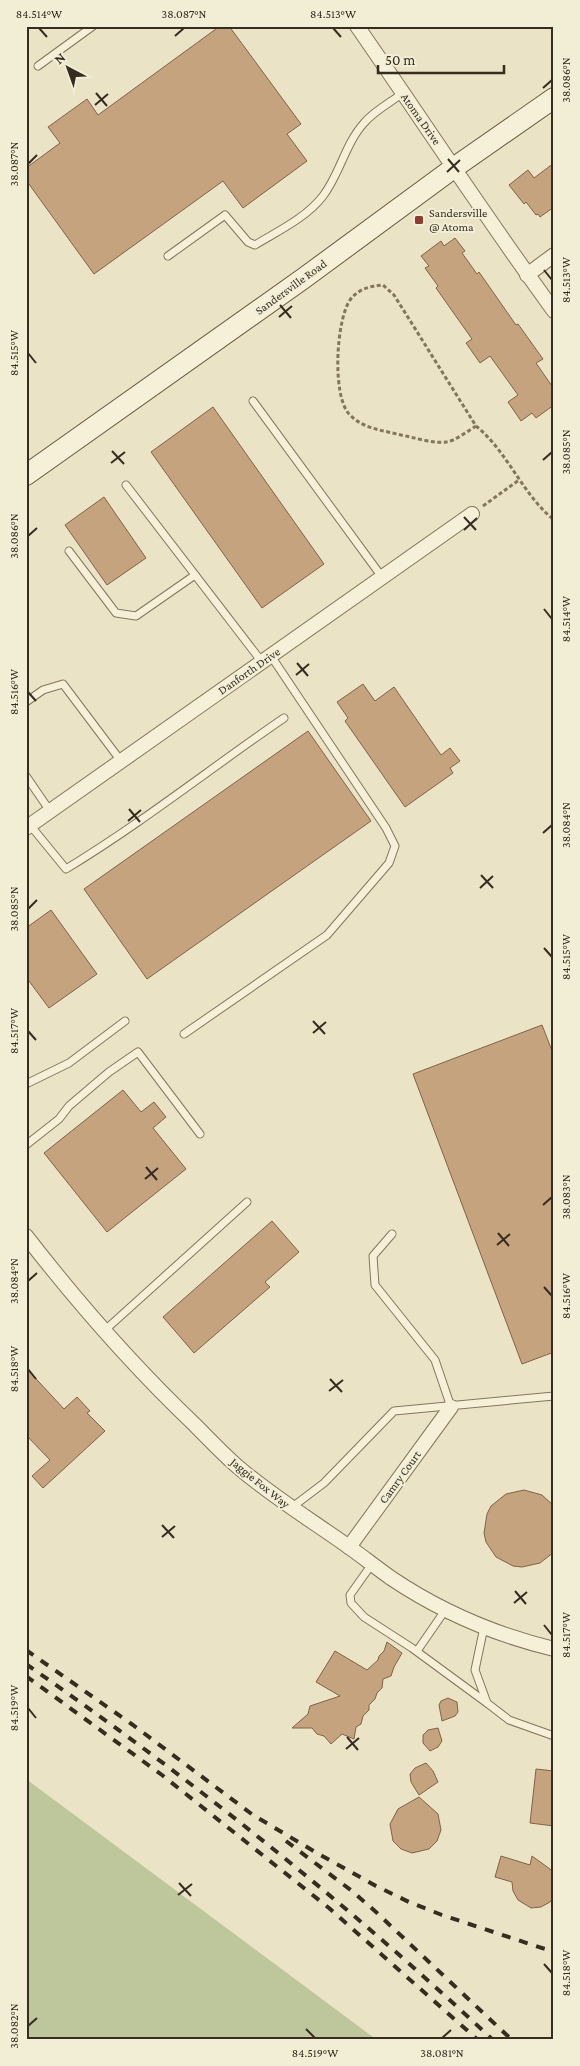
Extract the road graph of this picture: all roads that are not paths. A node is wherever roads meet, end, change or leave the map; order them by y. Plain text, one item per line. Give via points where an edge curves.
1 (93, 26) edge
2 (357, 26) edge
3 (38, 66) dead end
4 (403, 93) junction
5 (554, 98) edge
6 (454, 167) junction
7 (554, 255) edge
8 (168, 256) dead end
9 (527, 274) junction
10 (554, 311) edge
11 (253, 401) dead end
12 (26, 475) edge
13 (126, 485) dead end
14 (472, 514) road end
15 (69, 551) dead end
16 (195, 575) junction
17 (382, 577) junction
18 (266, 659) junction
19 (26, 702) edge
20 (284, 718) dead end
21 (121, 761) junction
22 (26, 776) edge
23 (50, 811) junction
24 (28, 827) edge
25 (125, 1021) dead end
26 (184, 1034) dead end
27 (26, 1084) edge
28 (200, 1134) dead end
29 (26, 1145) edge
30 (247, 1202) dead end
31 (392, 1234) dead end
32 (26, 1236) edge
33 (104, 1330) junction
34 (554, 1396) edge
35 (451, 1407) junction
36 (290, 1508) junction
37 (349, 1547) junction
38 (372, 1564) junction
39 (446, 1610) junction
40 (484, 1627) junction
41 (554, 1649) edge
42 (417, 1651) junction
43 (487, 1703) junction
44 (554, 1736) edge

1 - 3 lane
2 - 4 street, Atoma Drive
4 - 6 street, Atoma Drive
4 - 8 lane via 364,123 332,183 322,198 303,215 255,245 248,242 225,216
5 - 6 street, Sandersville Road
6 - 9 street, Atoma Drive
6 - 12 street, Sandersville Road
7 - 9 street
9 - 10 street, Atoma Drive
11 - 17 lane
13 - 16 lane
14 - 17 street, Danforth Drive
15 - 16 lane via 116,613 136,616
16 - 18 lane
17 - 18 street, Danforth Drive
18 - 21 street, Danforth Drive
18 - 26 lane via 386,828 395,846 390,862 327,936
19 - 21 lane via 43,690 64,684
20 - 24 lane via 121,836 66,869
21 - 23 street, Danforth Drive
22 - 23 lane
23 - 24 street, Danforth Drive
25 - 27 lane via 69,1063
28 - 29 lane via 138,1052 109,1072
30 - 33 lane
31 - 35 lane via 373,1256 375,1285 435,1360
32 - 33 street, Jaggie Fox Way
33 - 36 street, Jaggie Fox Way via 157,1389 231,1460
34 - 35 lane
35 - 36 lane via 394,1411 324,1482
35 - 37 street, Camry Court
36 - 37 street, Jaggie Fox Way
37 - 38 street, Jaggie Fox Way
38 - 39 street, Jaggie Fox Way
38 - 42 lane via 350,1595 351,1603 364,1617
39 - 40 street, Jaggie Fox Way
39 - 42 lane
40 - 41 street, Jaggie Fox Way
40 - 43 lane via 475,1670
42 - 43 lane
43 - 44 lane via 509,1720

